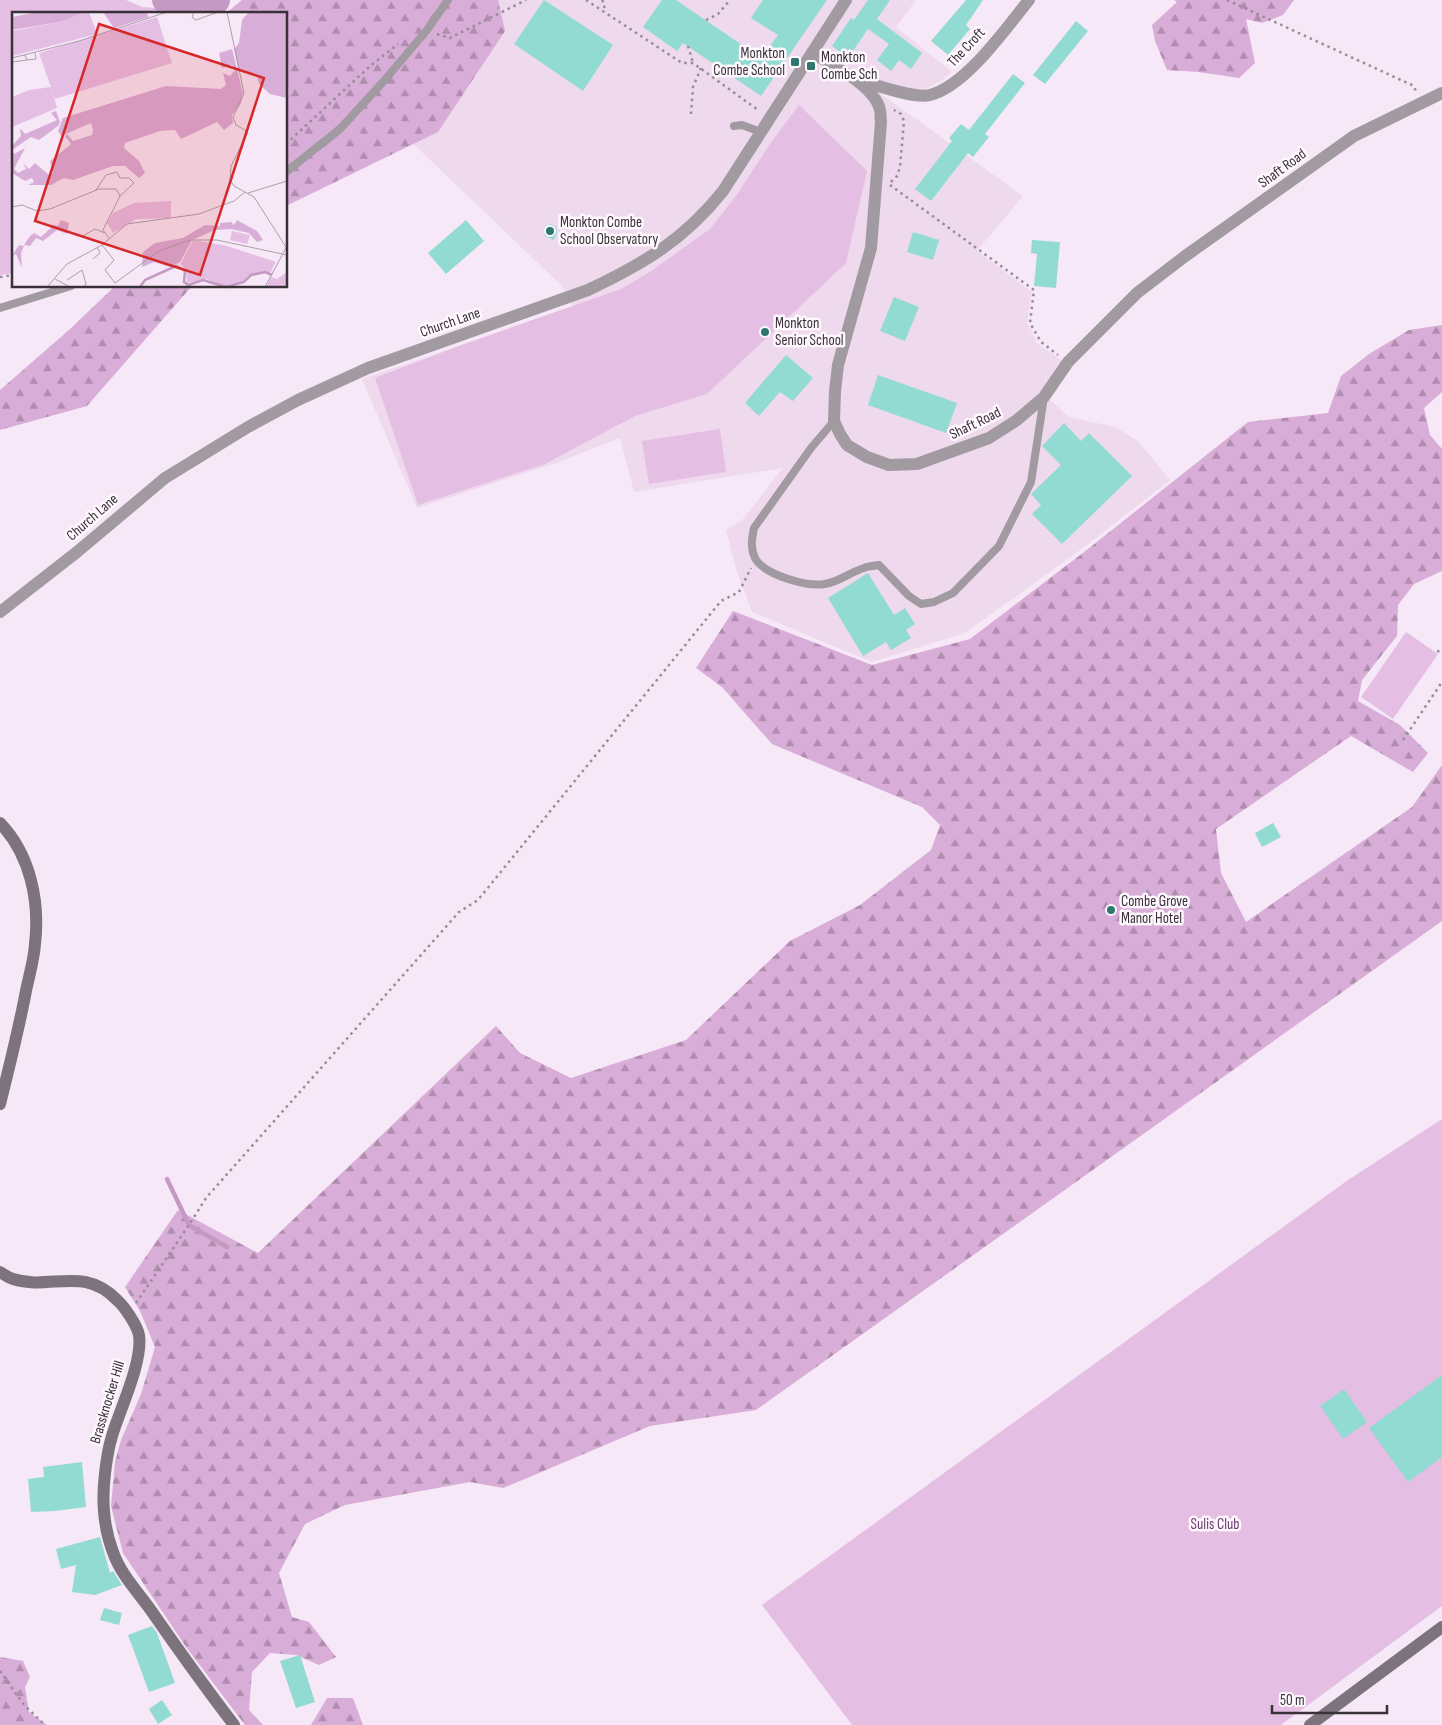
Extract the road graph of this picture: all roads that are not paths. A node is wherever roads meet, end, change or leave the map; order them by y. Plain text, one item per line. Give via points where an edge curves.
1 (448, 0) edge
2 (846, 0) edge
3 (1029, 0) edge
4 (812, 53) junction
5 (857, 80) junction
6 (1442, 93) edge
7 (734, 126) dead end
8 (761, 132) junction
9 (288, 170) edge
10 (65, 288) edge
11 (0, 308) edge
12 (1044, 397) junction
13 (834, 421) junction
14 (0, 612) edge
15 (0, 823) edge
16 (0, 1104) edge
17 (0, 1272) edge
18 (1442, 1627) edge
19 (234, 1725) edge
20 (1310, 1725) edge

1 - 9 lane via 421,38 346,122
2 - 4 street, Church Lane
3 - 5 street, The Croft via 968,73 949,87 929,95 898,92
4 - 5 street
4 - 8 street, Church Lane
5 - 13 street, Shaft Road via 876,99 880,122 871,248 838,365
6 - 12 street, Shaft Road via 1354,136 1184,257 1137,293 1068,362
7 - 8 lane via 742,125
8 - 14 street, Church Lane via 704,214 649,258 588,290 368,368 248,427 165,478
10 - 11 lane
12 - 13 street, Shaft Road via 989,438 917,464 889,465 867,456 847,445
12 - 13 lane via 1031,482 999,546 953,593 921,604 879,565 862,568 840,580 806,584 775,574 756,559 751,541 754,528 810,448
15 - 16 street via 22,856 32,881 36,904 36,944
17 - 19 street, Brassknocker Hill via 12,1279 36,1282 75,1280 97,1284 117,1300 138,1333 135,1368 107,1460 106,1530 124,1574
18 - 20 street

